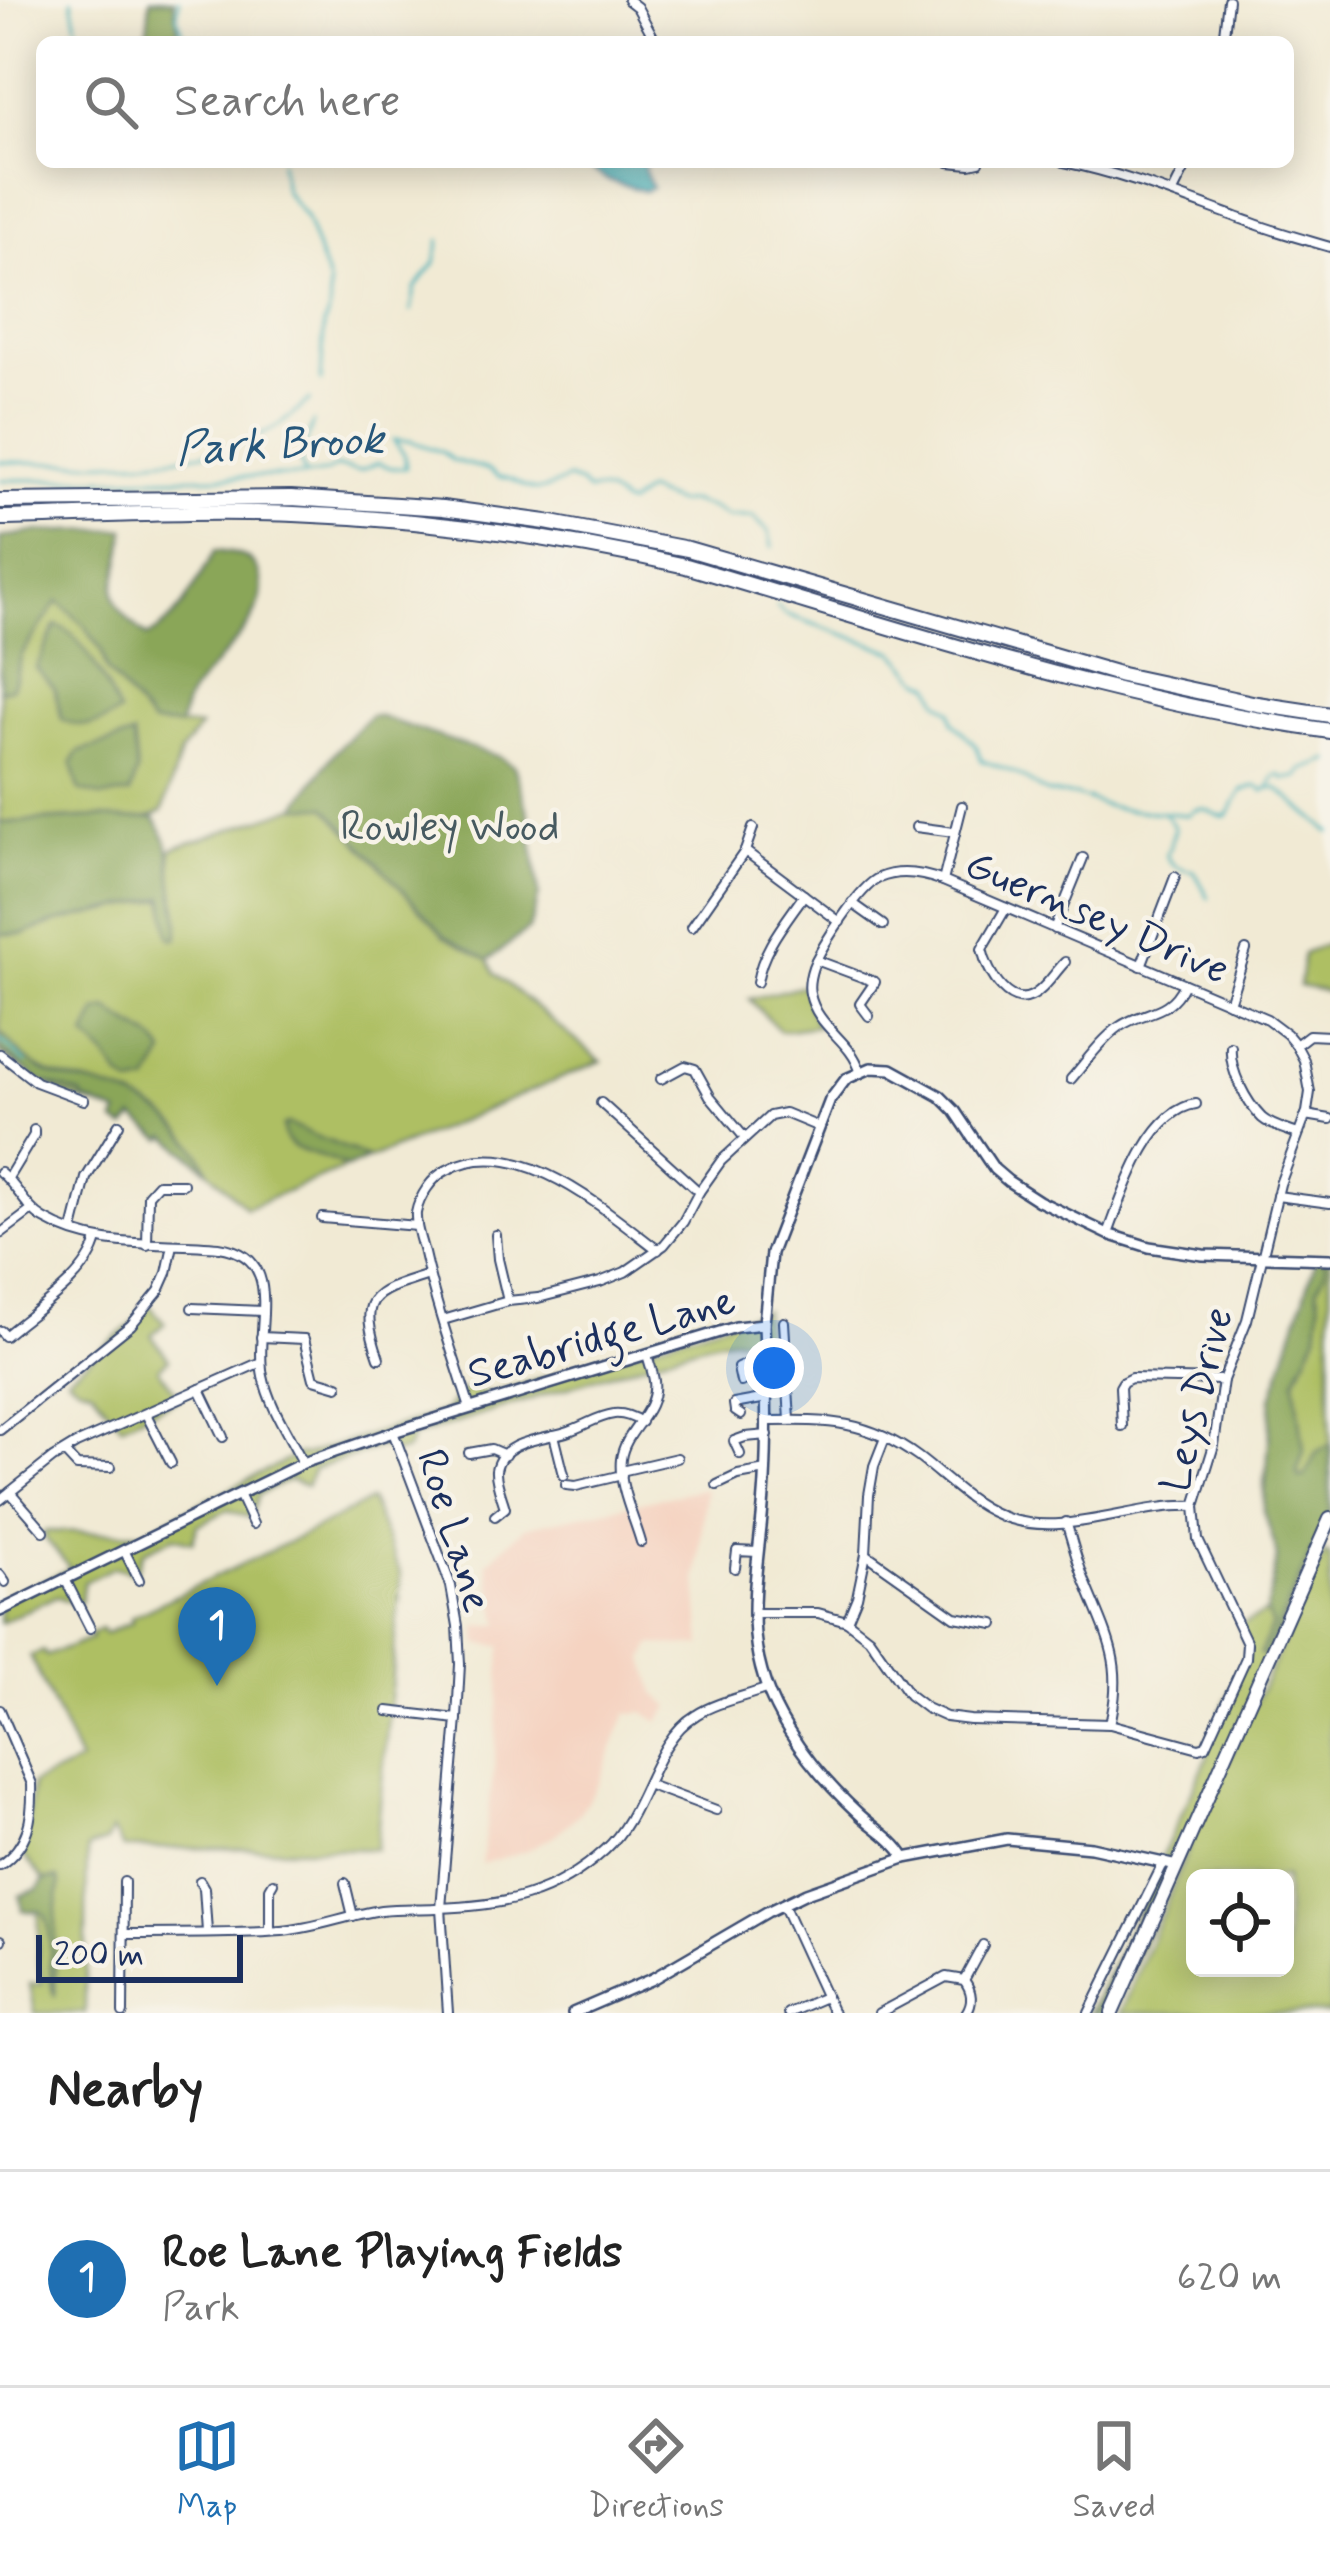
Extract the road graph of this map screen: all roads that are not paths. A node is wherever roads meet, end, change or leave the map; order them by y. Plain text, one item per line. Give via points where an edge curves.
1 (628, 0) edge
2 (1228, 0) edge
3 (653, 36) edge
4 (1224, 36) edge
5 (1096, 168) edge
6 (1185, 168) edge
7 (1173, 192) junction
8 (1330, 247) edge
9 (0, 501) edge
10 (0, 518) edge
11 (1330, 715) edge
12 (1330, 730) edge
13 (962, 806) dead end
14 (916, 827) dead end
15 (753, 828) dead end
16 (954, 832) junction
17 (745, 851) junction
18 (1083, 858) dead end
19 (1175, 877) dead end
20 (943, 881) junction
21 (804, 895) junction
22 (852, 903) junction
23 (1006, 908) junction
24 (840, 922) junction
25 (883, 925) dead end
26 (692, 927) dead end
27 (1054, 928) junction
28 (1246, 950) dead end
29 (816, 960) junction
30 (1064, 962) dead end
31 (1141, 966) junction
32 (757, 982) dead end
33 (1184, 984) junction
34 (1228, 1003) junction
35 (869, 1016) dead end
36 (1330, 1036) edge
37 (1296, 1045) junction
38 (1231, 1047) dead end
39 (0, 1054) edge
40 (860, 1071) junction
41 (661, 1079) dead end
42 (1072, 1079) dead end
43 (84, 1100) dead end
44 (601, 1103) dead end
45 (1196, 1104) dead end
46 (1306, 1115) junction
47 (1330, 1119) edge
48 (119, 1124) dead end
49 (819, 1127) junction
50 (34, 1130) dead end
51 (1298, 1134) junction
52 (744, 1137) junction
53 (4, 1175) edge
54 (184, 1184) dead end
55 (698, 1192) junction
56 (1277, 1196) junction
57 (1330, 1203) edge
58 (32, 1210) junction
59 (322, 1218) dead end
60 (417, 1226) junction
61 (73, 1230) junction
62 (0, 1234) edge
63 (1108, 1234) junction
64 (496, 1235) dead end
65 (98, 1239) junction
66 (147, 1244) junction
67 (173, 1245) junction
68 (658, 1250) junction
69 (1261, 1256) junction
70 (1330, 1259) edge
71 (429, 1275) junction
72 (508, 1301) junction
73 (199, 1310) dead end
74 (262, 1311) junction
75 (442, 1321) junction
76 (784, 1322) dead end
77 (764, 1324) junction
78 (1, 1331) edge
79 (261, 1337) junction
80 (647, 1354) junction
81 (379, 1358) dead end
82 (261, 1362) junction
83 (765, 1363) junction
84 (1223, 1380) junction
85 (741, 1382) dead end
86 (338, 1386) dead end
87 (200, 1389) junction
88 (767, 1398) junction
89 (470, 1408) junction
90 (146, 1414) junction
91 (741, 1415) dead end
92 (768, 1420) junction
93 (790, 1420) junction
94 (641, 1422) junction
95 (1122, 1426) dead end
96 (0, 1430) edge
97 (393, 1432) junction
98 (768, 1435) junction
99 (554, 1436) junction
100 (224, 1437) dead end
101 (884, 1438) junction
102 (64, 1452) junction
103 (469, 1453) dead end
104 (740, 1454) dead end
105 (505, 1455) junction
106 (677, 1458) dead end
107 (171, 1463) dead end
108 (303, 1463) junction
109 (111, 1467) dead end
110 (766, 1470) junction
111 (621, 1473) junction
112 (717, 1485) dead end
113 (10, 1492) junction
114 (239, 1494) junction
115 (0, 1500) edge
116 (1195, 1506) junction
117 (495, 1516) dead end
118 (1330, 1520) edge
119 (1066, 1522) junction
120 (254, 1524) dead end
121 (44, 1531) dead end
122 (640, 1542) dead end
123 (124, 1550) junction
124 (758, 1552) junction
125 (866, 1554) junction
126 (735, 1568) dead end
127 (65, 1580) junction
128 (139, 1580) dead end
129 (0, 1611) edge
130 (752, 1613) junction
131 (847, 1621) junction
132 (994, 1624) dead end
133 (90, 1628) dead end
134 (765, 1689) junction
135 (0, 1710) edge
136 (388, 1711) dead end
137 (457, 1719) junction
138 (1110, 1724) junction
139 (649, 1785) junction
140 (716, 1810) dead end
141 (905, 1858) junction
142 (1171, 1864) junction
143 (0, 1865) edge
144 (200, 1881) dead end
145 (124, 1882) dead end
146 (273, 1882) dead end
147 (345, 1883) dead end
148 (783, 1904) junction
149 (441, 1908) junction
150 (353, 1916) junction
151 (270, 1931) junction
152 (208, 1932) junction
153 (125, 1934) junction
154 (983, 1945) dead end
155 (964, 1980) junction
156 (826, 1996) junction
157 (123, 2013) edge
158 (448, 2013) edge
159 (573, 2013) edge
160 (788, 2013) edge
161 (833, 2013) edge
162 (879, 2013) edge
163 (966, 2013) edge
164 (1089, 2013) edge
165 (1112, 2013) edge

1 - 3 street
2 - 4 street
5 - 7 street
6 - 7 street
7 - 8 street
9 - 11 highway via 291,498 546,522 688,549 1122,675
10 - 12 highway via 292,514 535,537 686,566 1113,689
13 - 16 street
14 - 16 street
15 - 17 street
16 - 20 street
17 - 21 street
17 - 26 street
18 - 27 street
19 - 31 street
20 - 22 street, Guernsey Drive via 924,874 878,878
20 - 23 street, Guernsey Drive
21 - 24 street
21 - 32 street via 767,948
22 - 24 street, Guernsey Drive
22 - 25 street
23 - 27 street, Guernsey Drive
23 - 30 street via 982,949 1000,988 1013,997 1037,994
24 - 29 street, Guernsey Drive
27 - 31 street, Guernsey Drive
28 - 34 street
29 - 35 street via 875,982 860,1004
29 - 40 street via 809,986 817,1015
31 - 33 street, Guernsey Drive
33 - 34 street, Guernsey Drive
33 - 42 street via 1161,1010 1121,1025
34 - 37 street, Guernsey Drive via 1267,1019
36 - 37 street via 1309,1035
37 - 46 street via 1308,1077
38 - 51 street via 1234,1070 1264,1120
39 - 43 street via 36,1082
40 - 49 street, Seabridge Lane via 837,1088
40 - 63 street via 891,1070 940,1096 1001,1174
41 - 52 street via 685,1066 695,1070
44 - 55 street
45 - 63 street via 1163,1120
46 - 47 street
46 - 51 street
48 - 61 street via 86,1178
49 - 52 street via 785,1113
49 - 77 street, Seabridge Lane via 770,1253
50 - 53 street
51 - 56 street
52 - 55 street
53 - 58 street
54 - 66 street via 158,1184 148,1195
55 - 68 street
56 - 57 street
56 - 69 street
58 - 61 street
58 - 62 street
59 - 60 street
60 - 68 street via 426,1190 440,1173 473,1160 512,1163 585,1194
60 - 71 street
61 - 65 street
63 - 69 street via 1203,1256
64 - 72 street
65 - 66 street
65 - 78 street via 76,1276 5,1336
66 - 67 street
67 - 74 street via 248,1258 261,1275
67 - 96 street via 159,1291 131,1325
68 - 72 street via 600,1282
69 - 70 street
69 - 84 street, Leys Drive
71 - 75 street
71 - 81 street via 372,1303
72 - 75 street
73 - 74 street
74 - 79 street
75 - 89 street
76 - 93 street
77 - 80 street, Seabridge Lane
77 - 83 street
79 - 82 street
79 - 86 street via 304,1339 314,1379
80 - 89 street, Seabridge Lane
80 - 94 street via 655,1390
82 - 87 street
82 - 108 street
83 - 85 street via 738,1368
83 - 88 street
84 - 95 street via 1123,1382
84 - 116 street, Leys Drive
87 - 90 street
87 - 100 street
88 - 91 street via 734,1404
88 - 92 street
89 - 97 street, Seabridge Lane
90 - 102 street
90 - 107 street
92 - 93 street
92 - 98 street
93 - 101 street via 846,1422
94 - 99 street via 615,1414
94 - 111 street via 623,1449
97 - 108 street, Seabridge Lane
97 - 137 street, Roe Lane via 452,1586
98 - 104 street via 734,1441
98 - 110 street
99 - 105 street
99 - 111 street via 565,1480 576,1486
101 - 119 street via 984,1508 1014,1521
101 - 125 street via 869,1495
102 - 109 street via 77,1466
102 - 113 street
103 - 105 street
105 - 117 street via 496,1471 505,1508
106 - 111 street
108 - 114 street, Seabridge Lane
110 - 112 street
110 - 124 street
111 - 122 street
113 - 115 street
113 - 121 street
114 - 120 street
114 - 123 street, Seabridge Lane
116 - 119 street
116 - 138 street, Leys Drive via 1198,1540 1248,1651 1206,1746
118 - 142 highway
119 - 138 street via 1111,1642 1118,1692
123 - 127 street, Seabridge Lane via 81,1565
123 - 128 street
124 - 126 street via 737,1551
124 - 130 street
125 - 131 street
125 - 132 street via 955,1617
127 - 129 street, Seabridge Lane
127 - 133 street
130 - 131 street via 818,1612
130 - 134 street
131 - 138 street via 869,1638 908,1695 946,1717
134 - 139 street via 697,1714 664,1749
134 - 141 street via 813,1766
135 - 143 street via 32,1784 26,1838
136 - 137 street
137 - 149 street, Roe Lane
139 - 140 street
139 - 149 street via 620,1835 562,1881 510,1902
141 - 142 street via 1007,1840
141 - 148 street
142 - 164 street
142 - 165 highway
144 - 152 street
145 - 153 street
146 - 151 street
147 - 150 street
148 - 156 street
148 - 159 street via 652,1979
149 - 150 street
149 - 158 street, Roe Lane
150 - 151 street
151 - 152 street
152 - 153 street
153 - 157 street
154 - 155 street
155 - 162 street via 946,1977
155 - 163 street via 971,1993
156 - 160 street
156 - 161 street

